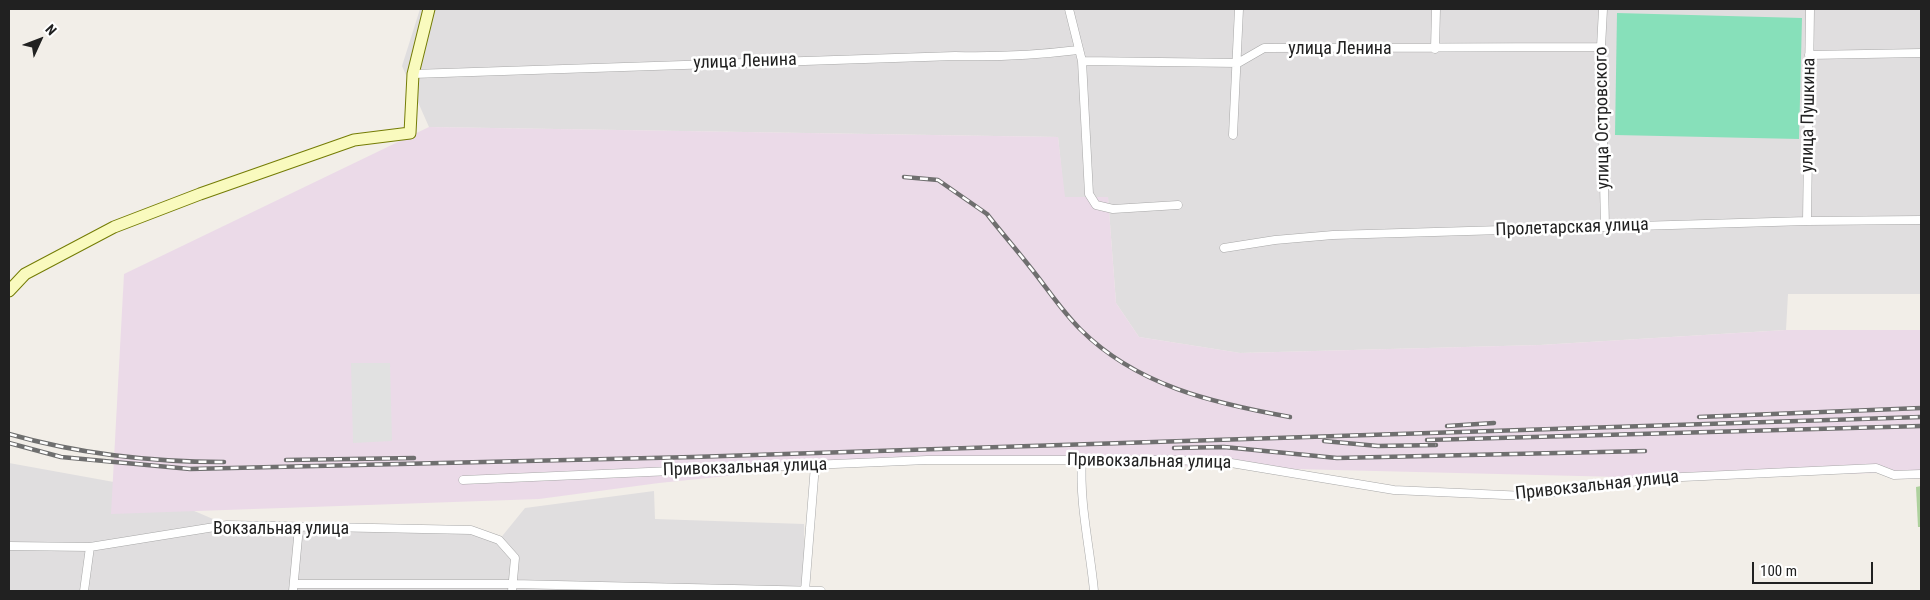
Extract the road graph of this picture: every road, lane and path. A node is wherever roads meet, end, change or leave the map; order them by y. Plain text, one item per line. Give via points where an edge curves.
1 (429, 9) edge
2 (1069, 9) edge
3 (1239, 9) edge
4 (1436, 9) edge
5 (1603, 9) edge
6 (1810, 9) edge
7 (1601, 47) junction
8 (1435, 49) junction
9 (1078, 50) junction
10 (1921, 53) edge
11 (1809, 55) junction
12 (1082, 61) junction
13 (1238, 62) junction
14 (413, 74) junction
15 (1234, 135) dead end
16 (1178, 205) dead end
17 (1921, 220) edge
18 (1807, 221) junction
19 (1605, 227) junction
20 (1224, 248) dead end
21 (9, 291) edge
22 (1082, 460) junction
23 (815, 465) junction
24 (1921, 474) edge
25 (463, 480) dead end
26 (299, 527) junction
27 (9, 546) edge
28 (90, 547) junction
29 (294, 587) edge
30 (512, 588) edge
31 (84, 591) edge
32 (805, 591) edge
33 (821, 591) edge
34 (1094, 591) edge

1 - 14 street
2 - 9 street
3 - 13 street
4 - 8 street
5 - 7 street, улица Островского
6 - 11 street, улица Пушкина
7 - 8 street, улица Ленина
7 - 19 street, улица Островского
8 - 13 street, улица Ленина via 1264,48
9 - 12 street
9 - 14 street, улица Ленина via 1014,56
10 - 11 street
11 - 18 street, улица Пушкина
12 - 13 street, улица Ленина
12 - 16 street via 1087,176 1089,194 1096,205 1113,209
13 - 15 street
14 - 21 street via 410,133 354,140 114,227 25,274
17 - 18 street, Пролетарская улица
18 - 19 street, Пролетарская улица
19 - 20 street, Пролетарская улица via 1333,235
22 - 23 street, Привокзальная улица via 927,460
22 - 24 street, Привокзальная улица via 1225,462 1394,490 1526,496 1662,478 1876,468 1894,475
22 - 34 street via 1080,488
23 - 25 street, Привокзальная улица
23 - 32 street
26 - 28 street, Вокзальная улица via 227,525
26 - 29 street
26 - 30 street, Вокзальная улица via 471,530 499,540 515,558
27 - 28 street, Вокзальная улица
28 - 31 street
29 - 30 street
30 - 32 street
32 - 33 street

